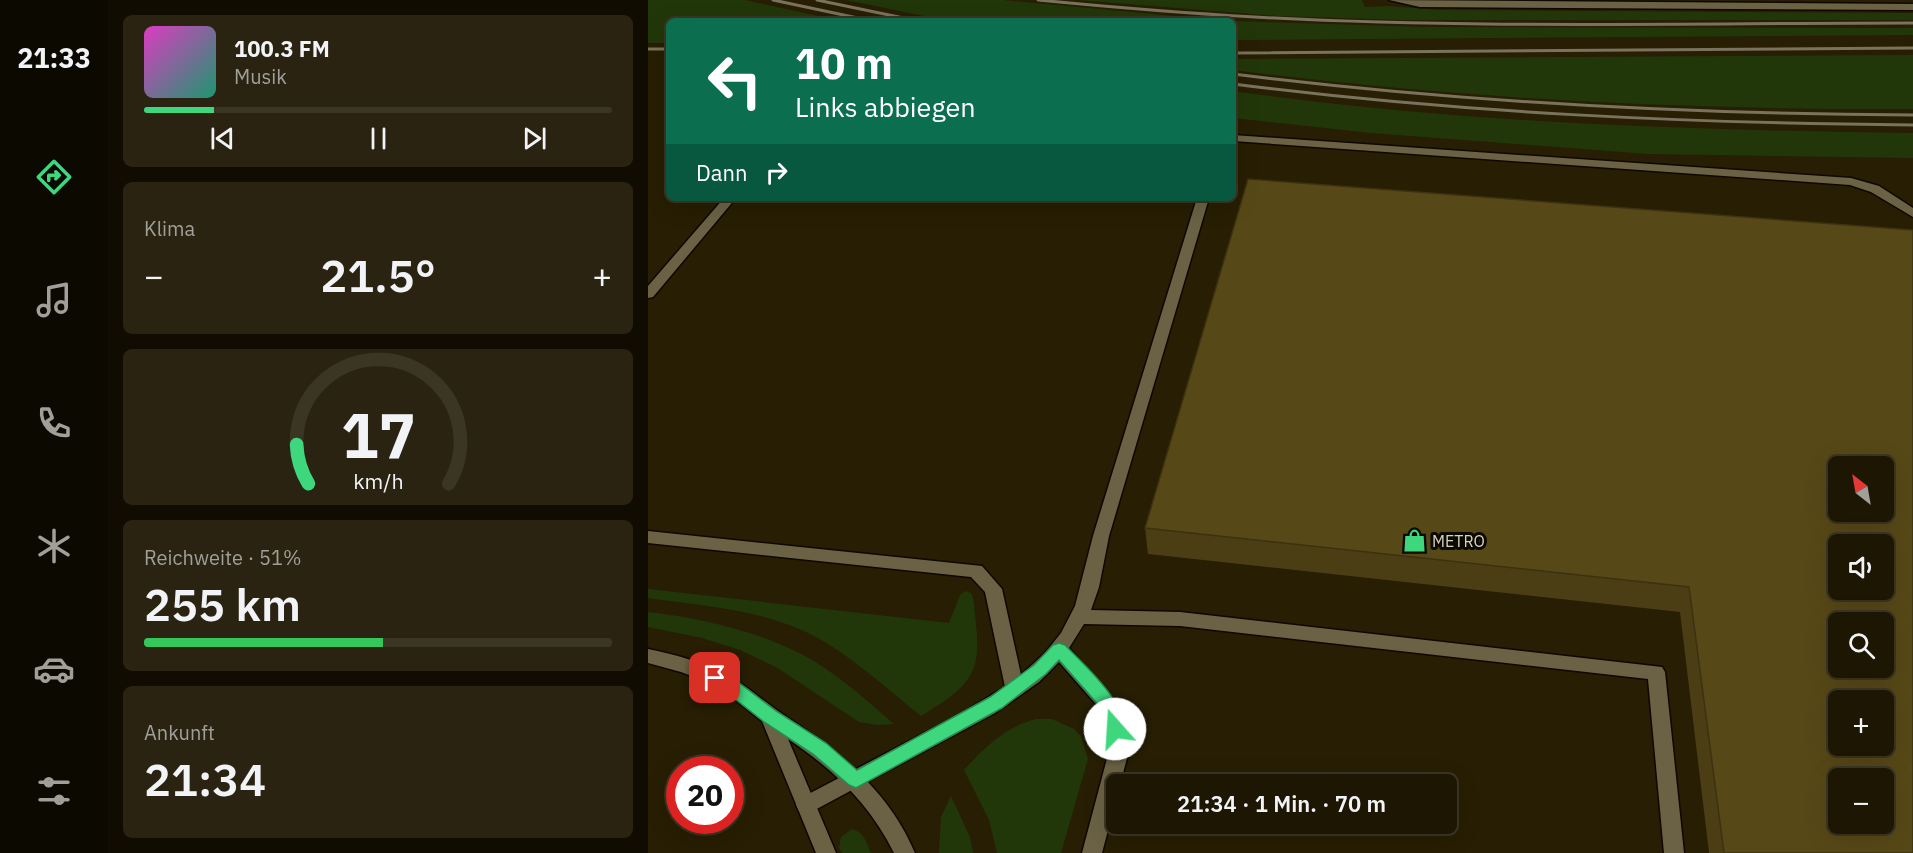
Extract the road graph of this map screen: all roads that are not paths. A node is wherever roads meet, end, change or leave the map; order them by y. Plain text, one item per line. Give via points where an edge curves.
1 (1394, 0) edge
2 (1913, 7) edge
3 (1236, 138) edge
4 (727, 201) edge
5 (1202, 201) edge
6 (1913, 213) edge
7 (648, 294) edge
8 (648, 537) edge
9 (1080, 617) junction
10 (1059, 649) junction
11 (648, 656) edge
12 (1015, 689) junction
13 (770, 717) junction
14 (856, 780) junction
15 (806, 805) junction
16 (826, 853) edge
17 (905, 853) edge
18 (1092, 853) edge
19 (1674, 853) edge

1 - 2 street via 1420,4
3 - 6 street via 1851,182 1875,189
4 - 7 street
5 - 9 street
8 - 12 street via 975,571 993,589
9 - 10 street
9 - 19 street via 1180,618 1656,672
10 - 12 street
10 - 18 street via 1111,708 1119,751
11 - 13 street via 715,678
12 - 14 street
13 - 14 street via 819,748
13 - 15 street
14 - 15 street
14 - 17 street via 884,814
15 - 16 street

